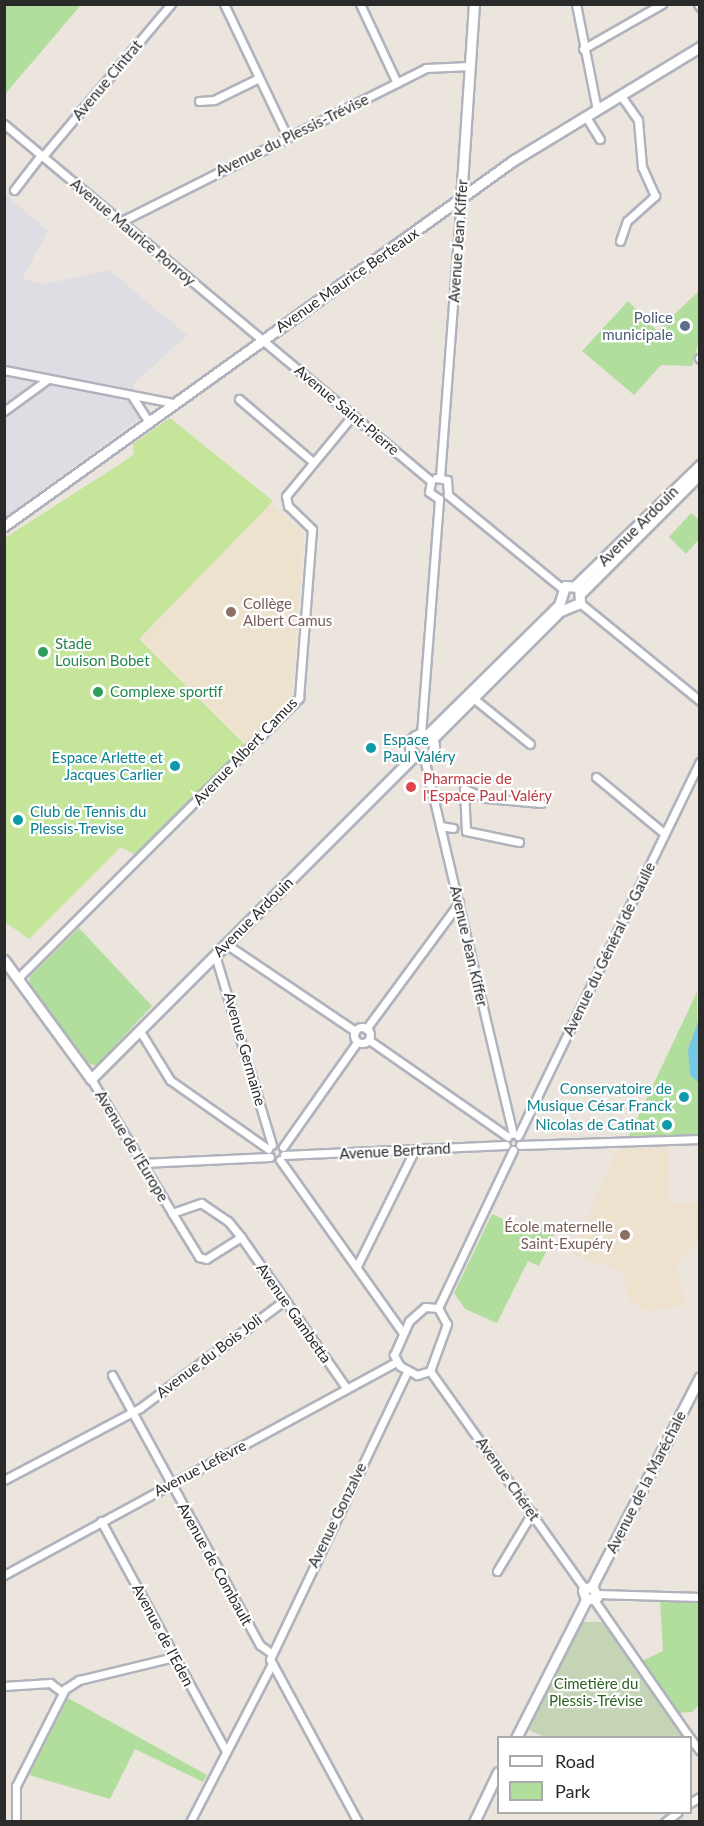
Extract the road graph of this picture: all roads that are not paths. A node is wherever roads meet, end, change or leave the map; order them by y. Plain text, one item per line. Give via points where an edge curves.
1 (171, 4) edge
2 (224, 4) edge
3 (360, 4) edge
4 (474, 4) edge
5 (576, 4) edge
6 (662, 4) edge
7 (699, 47) edge
8 (584, 49) junction
9 (470, 66) junction
10 (259, 78) junction
11 (397, 83) junction
12 (621, 96) junction
13 (199, 101) dead end
14 (597, 110) junction
15 (586, 117) junction
16 (4, 124) edge
17 (287, 136) junction
18 (600, 139) dead end
19 (42, 156) junction
20 (14, 190) dead end
21 (461, 199) junction
22 (120, 222) junction
23 (620, 241) dead end
24 (262, 339) junction
25 (4, 370) edge
26 (48, 379) junction
27 (132, 396) junction
28 (239, 399) dead end
29 (173, 404) junction
30 (4, 411) edge
31 (353, 415) junction
32 (148, 421) junction
33 (313, 462) junction
34 (699, 465) edge
35 (699, 474) edge
36 (440, 477) junction
37 (431, 481) junction
38 (448, 495) junction
39 (439, 499) junction
40 (4, 526) edge
41 (579, 589) junction
42 (562, 594) junction
43 (580, 603) junction
44 (568, 606) junction
45 (473, 698) junction
46 (699, 701) edge
47 (427, 736) junction
48 (530, 744) dead end
49 (419, 757) junction
50 (699, 762) edge
51 (596, 777) dead end
52 (541, 803) dead end
53 (440, 826) junction
54 (453, 828) tunnel mouth
55 (665, 834) junction
56 (519, 842) dead end
57 (459, 903) junction
58 (226, 944) junction
59 (215, 955) junction
60 (4, 960) edge
61 (18, 978) junction
62 (366, 1029) junction
63 (140, 1031) junction
64 (355, 1031) junction
65 (369, 1040) junction
66 (357, 1042) junction
67 (91, 1079) junction
68 (511, 1138) junction
69 (699, 1139) edge
70 (520, 1145) junction
71 (270, 1147) junction
72 (283, 1147) junction
73 (513, 1150) junction
74 (414, 1151) junction
75 (270, 1157) junction
76 (282, 1158) junction
77 (142, 1163) junction
78 (172, 1213) junction
79 (241, 1237) junction
80 (357, 1266) junction
81 (285, 1300) junction
82 (438, 1308) junction
83 (403, 1333) junction
84 (396, 1362) junction
85 (430, 1371) junction
86 (407, 1372) junction
87 (112, 1375) dead end
88 (699, 1377) edge
89 (347, 1389) junction
90 (133, 1413) junction
91 (4, 1480) edge
92 (171, 1483) junction
93 (532, 1513) junction
94 (101, 1521) junction
95 (497, 1571) dead end
96 (4, 1575) edge
97 (591, 1594) junction
98 (699, 1597) edge
99 (174, 1657) junction
100 (271, 1659) junction
101 (4, 1686) edge
102 (62, 1692) junction
103 (517, 1736) edge
104 (689, 1736) edge
105 (225, 1749) junction
106 (497, 1774) edge
107 (16, 1821) edge
108 (190, 1821) edge
109 (358, 1821) edge
110 (474, 1821) edge

1 - 19 street, Avenue Cintrat
2 - 10 street
3 - 11 street
4 - 9 street, Avenue Jean Kiffer
5 - 8 street
6 - 8 street
7 - 12 street, Avenue Maurice Berteaux
8 - 14 street
9 - 11 street, Avenue du Plessis-Trévise via 426,68
9 - 21 street, Avenue Jean Kiffer
10 - 13 street via 214,100
10 - 17 street
11 - 17 street, Avenue du Plessis-Trévise
12 - 14 street, Avenue Maurice Berteaux
12 - 23 street via 638,120 642,167 655,196 627,221
14 - 15 street, Avenue Maurice Berteaux
15 - 18 street
15 - 21 street, Avenue Maurice Berteaux
16 - 19 street, Avenue Maurice Ponroy
17 - 22 street, Avenue du Plessis-Trévise
19 - 20 street, Avenue Cintrat
19 - 22 street, Avenue Maurice Ponroy
21 - 24 street, Avenue Maurice Berteaux
21 - 36 street, Avenue Jean Kiffer
22 - 24 street, Avenue Maurice Ponroy
24 - 29 street, Avenue Maurice Berteaux
24 - 31 street, Avenue Saint-Pierre
25 - 26 street
26 - 27 street
26 - 30 street
27 - 29 street
27 - 32 street
28 - 33 street
29 - 32 street, Avenue Maurice Berteaux
31 - 33 street, Avenue Albert Camus
31 - 37 street, Avenue Saint-Pierre
32 - 40 street, Avenue Maurice Berteaux
33 - 61 street, Avenue Albert Camus via 286,496 288,507 312,529 299,698
34 - 41 street, Avenue Ardouin
35 - 41 street, Avenue Ardouin
36 - 37 street
36 - 38 street via 449,484
37 - 39 street via 429,492
38 - 39 street
38 - 42 street
39 - 47 street
41 - 42 street
41 - 43 street
42 - 44 street
42 - 47 street
43 - 44 street
43 - 46 street
44 - 45 street
45 - 47 street
45 - 48 street
47 - 49 street via 433,750
47 - 49 street via 410,742
49 - 53 street, Avenue Jean Kiffer
49 - 58 street, Avenue Ardouin
50 - 55 street, Avenue du Général de Gaulle
51 - 55 street
52 - 56 street via 486,798 464,789 466,831
53 - 54 street
53 - 57 street, Avenue Jean Kiffer
55 - 68 street, Avenue du Général de Gaulle
57 - 62 street
57 - 68 street, Avenue Jean Kiffer
58 - 59 street, Avenue Ardouin
58 - 64 street
59 - 63 street, Avenue Ardouin
59 - 71 street, Avenue Germaine
60 - 61 street
61 - 67 street
62 - 64 street
62 - 65 street
63 - 67 street, Avenue Ardouin
63 - 71 street via 170,1080
64 - 66 street
65 - 66 street
65 - 68 street
66 - 72 street
67 - 77 street, Avenue de l'Europe
68 - 70 street, Avenue Jean Kiffer
68 - 73 street
68 - 74 street, Avenue Bertrand
69 - 70 street
70 - 73 street
71 - 72 street
71 - 75 street, Avenue Germaine
72 - 76 street
73 - 82 street
74 - 76 street, Avenue Bertrand
74 - 80 street
75 - 76 street, Avenue Bertrand
75 - 77 street
76 - 80 street
77 - 78 street, Avenue de l'Europe
78 - 79 street, Avenue Gambetta via 201,1203
78 - 79 street, Avenue de l'Europe via 199,1257 206,1259
79 - 81 street, Avenue Gambetta
80 - 83 street
81 - 89 street, Avenue Gambetta
81 - 90 street, Avenue du Bois Joli
82 - 83 street via 425,1307
82 - 85 street via 447,1324 446,1335
83 - 84 street
84 - 86 street
84 - 89 street, Avenue Lefèvre
85 - 86 street
85 - 93 street, Avenue Chéret
86 - 100 street, Avenue Gonzalve
87 - 90 street, Avenue de Combault
88 - 97 street, Avenue de la Maréchale
89 - 92 street, Avenue Lefèvre
90 - 91 street, Avenue du Bois Joli
90 - 92 street, Avenue de Combault
92 - 94 street, Avenue Lefèvre
92 - 100 street, Avenue de Combault
93 - 95 street
93 - 97 street, Avenue Chéret
94 - 96 street, Avenue Lefèvre
94 - 99 street, Avenue de l'Eden
97 - 98 street
97 - 103 street, Avenue de la Maréchale
97 - 104 street, Avenue Chéret
99 - 102 street via 79,1680
99 - 105 street, Avenue de l'Eden
100 - 105 street, Avenue Gonzalve
100 - 109 street, Avenue de Combault
101 - 102 street via 50,1683
102 - 107 street via 16,1786
105 - 108 street, Avenue Gonzalve
106 - 110 street

